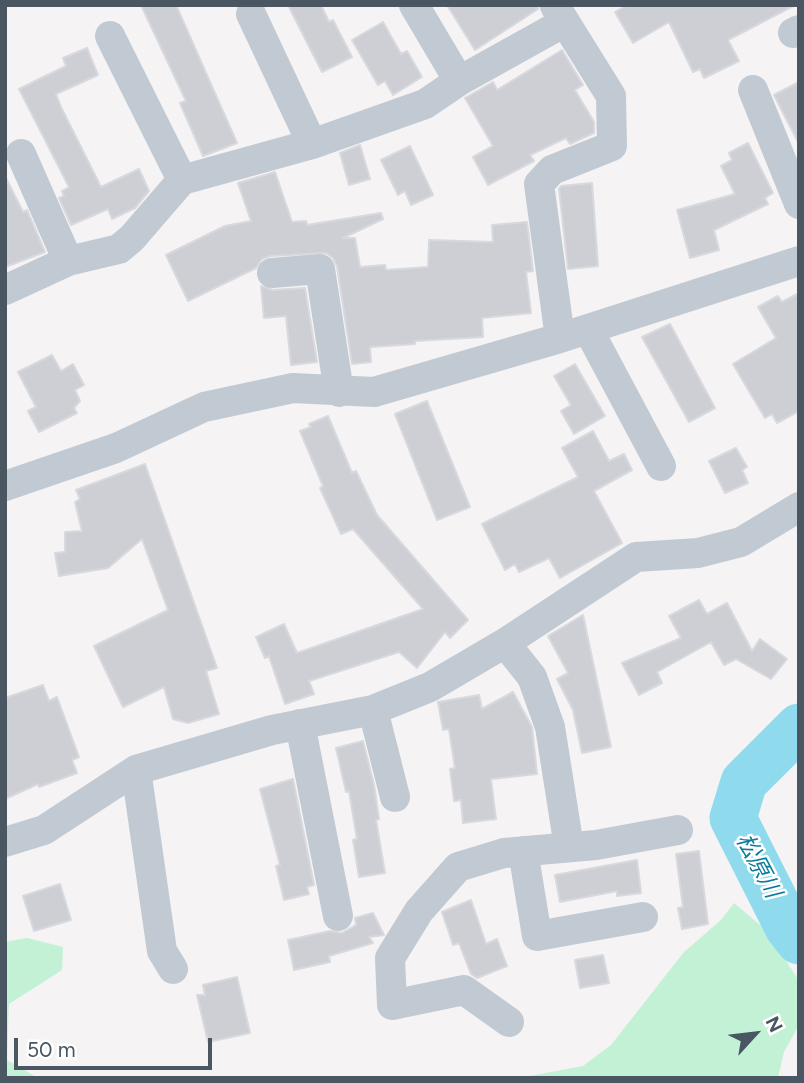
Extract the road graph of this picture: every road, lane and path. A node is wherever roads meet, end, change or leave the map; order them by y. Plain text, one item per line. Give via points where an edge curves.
1 (414, 5) edge
2 (251, 14) dead end
3 (560, 14) edge
4 (110, 36) dead end
5 (460, 81) junction
6 (753, 90) dead end
7 (312, 144) junction
8 (21, 154) dead end
9 (182, 180) junction
10 (799, 204) edge
11 (68, 261) junction
12 (799, 261) edge
13 (272, 273) dead end
14 (5, 290) edge
15 (574, 333) junction
16 (339, 392) junction
17 (661, 466) dead end
18 (5, 486) edge
19 (799, 507) edge
20 (505, 643) junction
21 (373, 710) junction
22 (300, 724) junction
23 (136, 770) junction
24 (395, 797) dead end
25 (678, 830) dead end
26 (5, 842) edge
27 (569, 847) junction
28 (523, 851) junction
29 (338, 916) dead end
30 (643, 917) dead end
31 (173, 969) dead end
32 (509, 1022) dead end

1 - 5 street
2 - 7 street
3 - 5 street
3 - 15 street via 611,96 612,146 552,170 539,184
4 - 9 street
5 - 7 street via 425,104
6 - 10 street
7 - 9 street
8 - 11 street
9 - 11 street via 119,249
11 - 14 street
12 - 15 street
13 - 16 street via 320,269
15 - 16 street via 374,392
15 - 17 street
16 - 18 street via 293,388 204,407 116,447
19 - 20 street via 741,542 698,553 636,557
20 - 21 street via 430,687
20 - 27 street via 532,677 550,727
21 - 22 street
21 - 24 street
22 - 23 street
22 - 29 street
23 - 26 street via 44,830
23 - 31 street via 162,951
25 - 27 street
27 - 28 street
28 - 30 street via 537,936
28 - 32 street via 458,867 419,911 390,958 392,1004 464,990

